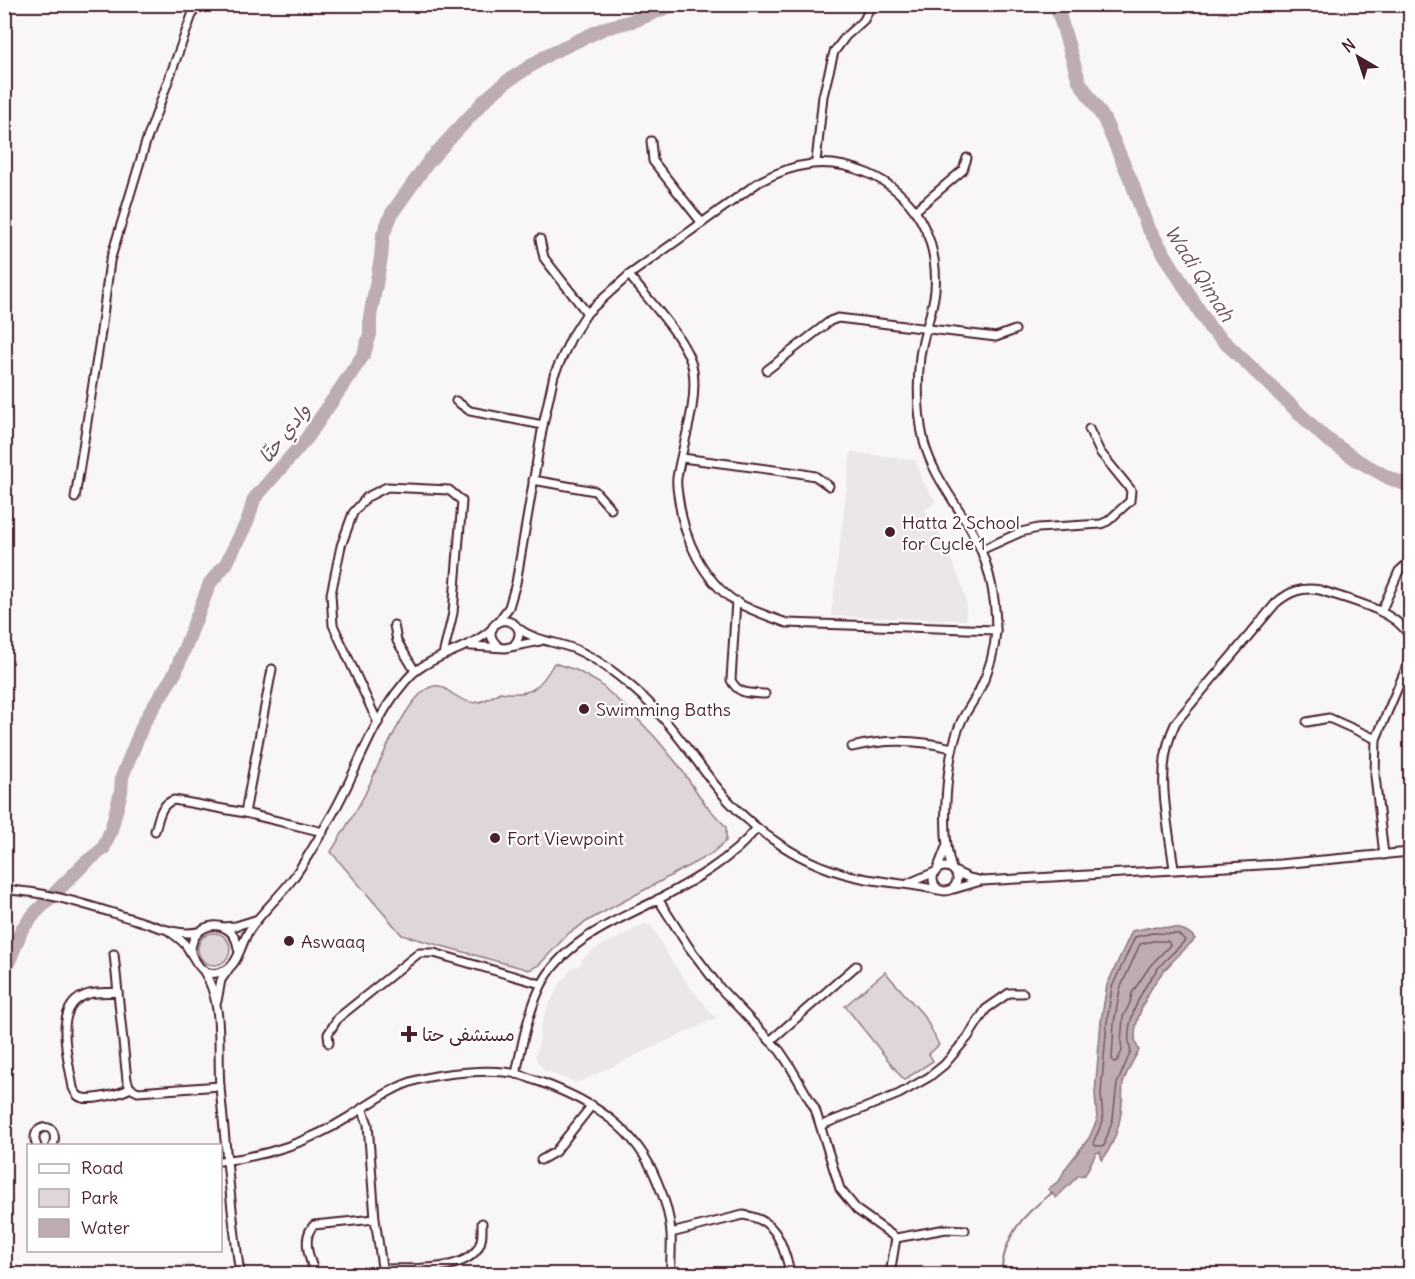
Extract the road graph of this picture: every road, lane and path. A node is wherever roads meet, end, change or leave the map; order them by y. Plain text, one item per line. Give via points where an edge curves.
1 (196, 4) edge
2 (872, 4) edge
3 (651, 141) dead end
4 (967, 158) dead end
5 (816, 162) junction
6 (916, 210) junction
7 (702, 223) junction
8 (540, 239) dead end
9 (629, 275) junction
10 (586, 313) junction
11 (926, 327) junction
12 (1014, 330) dead end
13 (767, 370) dead end
14 (456, 401) dead end
15 (543, 425) junction
16 (1089, 429) dead end
17 (682, 458) junction
18 (533, 480) junction
19 (829, 486) dead end
20 (75, 498) dead end
21 (611, 508) dead end
22 (981, 550) junction
23 (1410, 561) edge
24 (736, 601) junction
25 (509, 607) junction
26 (1381, 612) junction
27 (394, 625) dead end
28 (496, 625) junction
29 (517, 627) junction
30 (996, 630) junction
31 (1410, 638) edge
32 (543, 641) junction
33 (514, 645) junction
34 (466, 646) junction
35 (501, 647) junction
36 (443, 655) junction
37 (1410, 658) edge
38 (272, 669) dead end
39 (415, 671) junction
40 (765, 694) dead end
41 (1307, 722) dead end
42 (378, 723) junction
43 (1376, 739) junction
44 (852, 747) dead end
45 (952, 748) junction
46 (245, 813) junction
47 (757, 828) junction
48 (155, 831) dead end
49 (322, 832) junction
50 (946, 844) junction
51 (1410, 852) edge
52 (1384, 855) junction
53 (1174, 869) junction
54 (936, 871) junction
55 (954, 871) junction
56 (983, 881) junction
57 (904, 884) junction
58 (4, 890) edge
59 (938, 890) junction
60 (953, 890) junction
61 (658, 899) junction
62 (258, 919) junction
63 (222, 927) junction
64 (170, 932) junction
65 (198, 932) junction
66 (238, 951) junction
67 (191, 953) junction
68 (114, 954) dead end
69 (856, 966) dead end
70 (229, 968) junction
71 (203, 970) junction
72 (542, 984) junction
73 (118, 992) junction
74 (1023, 993) dead end
75 (216, 1004) junction
76 (770, 1041) junction
77 (329, 1043) dead end
78 (516, 1074) junction
79 (220, 1086) junction
80 (130, 1088) junction
81 (592, 1105) junction
82 (362, 1108) junction
83 (822, 1125) junction
84 (36, 1144) edge
85 (53, 1144) edge
86 (541, 1160) dead end
87 (224, 1161) edge
88 (375, 1219) junction
89 (482, 1223) dead end
90 (965, 1230) dead end
91 (671, 1233) junction
92 (896, 1238) junction
93 (313, 1268) dead end
94 (383, 1272) edge
95 (240, 1275) edge
96 (671, 1275) edge
97 (791, 1275) edge
98 (890, 1275) edge

1 - 20 street via 146,142 110,261
2 - 5 street via 864,20 834,52 823,96
3 - 7 street via 653,161
4 - 6 street via 963,170
5 - 6 street via 852,167 878,178
5 - 7 street via 779,171
6 - 11 street via 932,248 935,268 935,292
7 - 9 street
8 - 10 street via 544,258
9 - 10 street
9 - 17 street via 683,344 693,370
10 - 15 street via 554,375
11 - 12 street via 996,337
11 - 13 street via 838,318
11 - 22 street via 918,390 925,445
14 - 15 street via 470,411
15 - 18 street
16 - 22 street via 1100,452 1128,485 1130,501 1101,524 1038,528
17 - 19 street via 815,476
17 - 24 street via 676,481 682,522 696,557 716,584
18 - 21 street via 595,491
18 - 25 street
22 - 30 street via 995,604
23 - 26 street via 1399,571
24 - 30 street via 787,623
24 - 40 street via 731,680 742,692
25 - 28 street
25 - 29 street
26 - 31 street via 1399,622
26 - 53 street via 1320,590 1291,592 1276,603 1176,722 1168,738 1162,772
27 - 39 street via 397,641
28 - 29 street via 507,621
28 - 34 street
28 - 35 street via 491,633 493,642
29 - 32 street
29 - 33 street via 519,638
30 - 45 street via 991,664 961,721
32 - 33 street
32 - 47 street via 577,650 634,688 674,729 730,804
33 - 35 street
34 - 35 street
34 - 36 street
36 - 39 street
36 - 42 street via 453,613 462,501 449,490 387,488 367,497 353,513 331,594 333,625
37 - 43 street
38 - 46 street
39 - 42 street
41 - 43 street via 1329,718
42 - 49 street
43 - 52 street via 1375,776
44 - 45 street via 927,742
45 - 50 street
46 - 48 street via 174,800 162,808
46 - 49 street
47 - 57 street via 795,854 830,869 859,878
47 - 61 street via 732,854
49 - 62 street via 290,881
50 - 54 street
50 - 55 street
51 - 52 street
52 - 53 street
53 - 56 street
54 - 55 street via 945,867
54 - 57 street
54 - 59 street via 933,881
55 - 56 street
55 - 60 street via 958,881
56 - 60 street
57 - 59 street
58 - 64 street via 71,900
59 - 60 street
61 - 72 street via 577,944
61 - 76 street via 720,987
62 - 63 street
62 - 66 street
63 - 65 street via 214,925
63 - 66 street via 236,938
64 - 65 street
64 - 67 street
65 - 67 street
66 - 70 street
67 - 71 street
68 - 73 street
69 - 76 street
70 - 71 street via 217,973
70 - 75 street via 221,980
71 - 75 street
72 - 77 street via 434,953 419,953 338,1018 328,1034
72 - 78 street via 530,1014
73 - 80 street
73 - 80 street via 78,999 64,1024 76,1094 84,1098 122,1093
74 - 83 street via 1009,993 986,1009 968,1037 929,1077 899,1094
75 - 79 street
76 - 83 street via 790,1066
78 - 81 street
78 - 82 street via 471,1072 417,1080
79 - 80 street via 138,1092
79 - 87 street
81 - 86 street via 555,1152
81 - 91 street via 621,1128 646,1159 657,1179
82 - 87 street via 279,1150
82 - 88 street via 368,1124
83 - 92 street via 840,1190 857,1210
84 - 85 street via 35,1134 44,1127 54,1133
87 - 95 street
88 - 93 street via 314,1225 308,1234
88 - 94 street
89 - 94 street via 480,1246 465,1261
90 - 92 street via 946,1229
91 - 96 street
91 - 97 street via 743,1215 753,1216 773,1228
92 - 98 street

